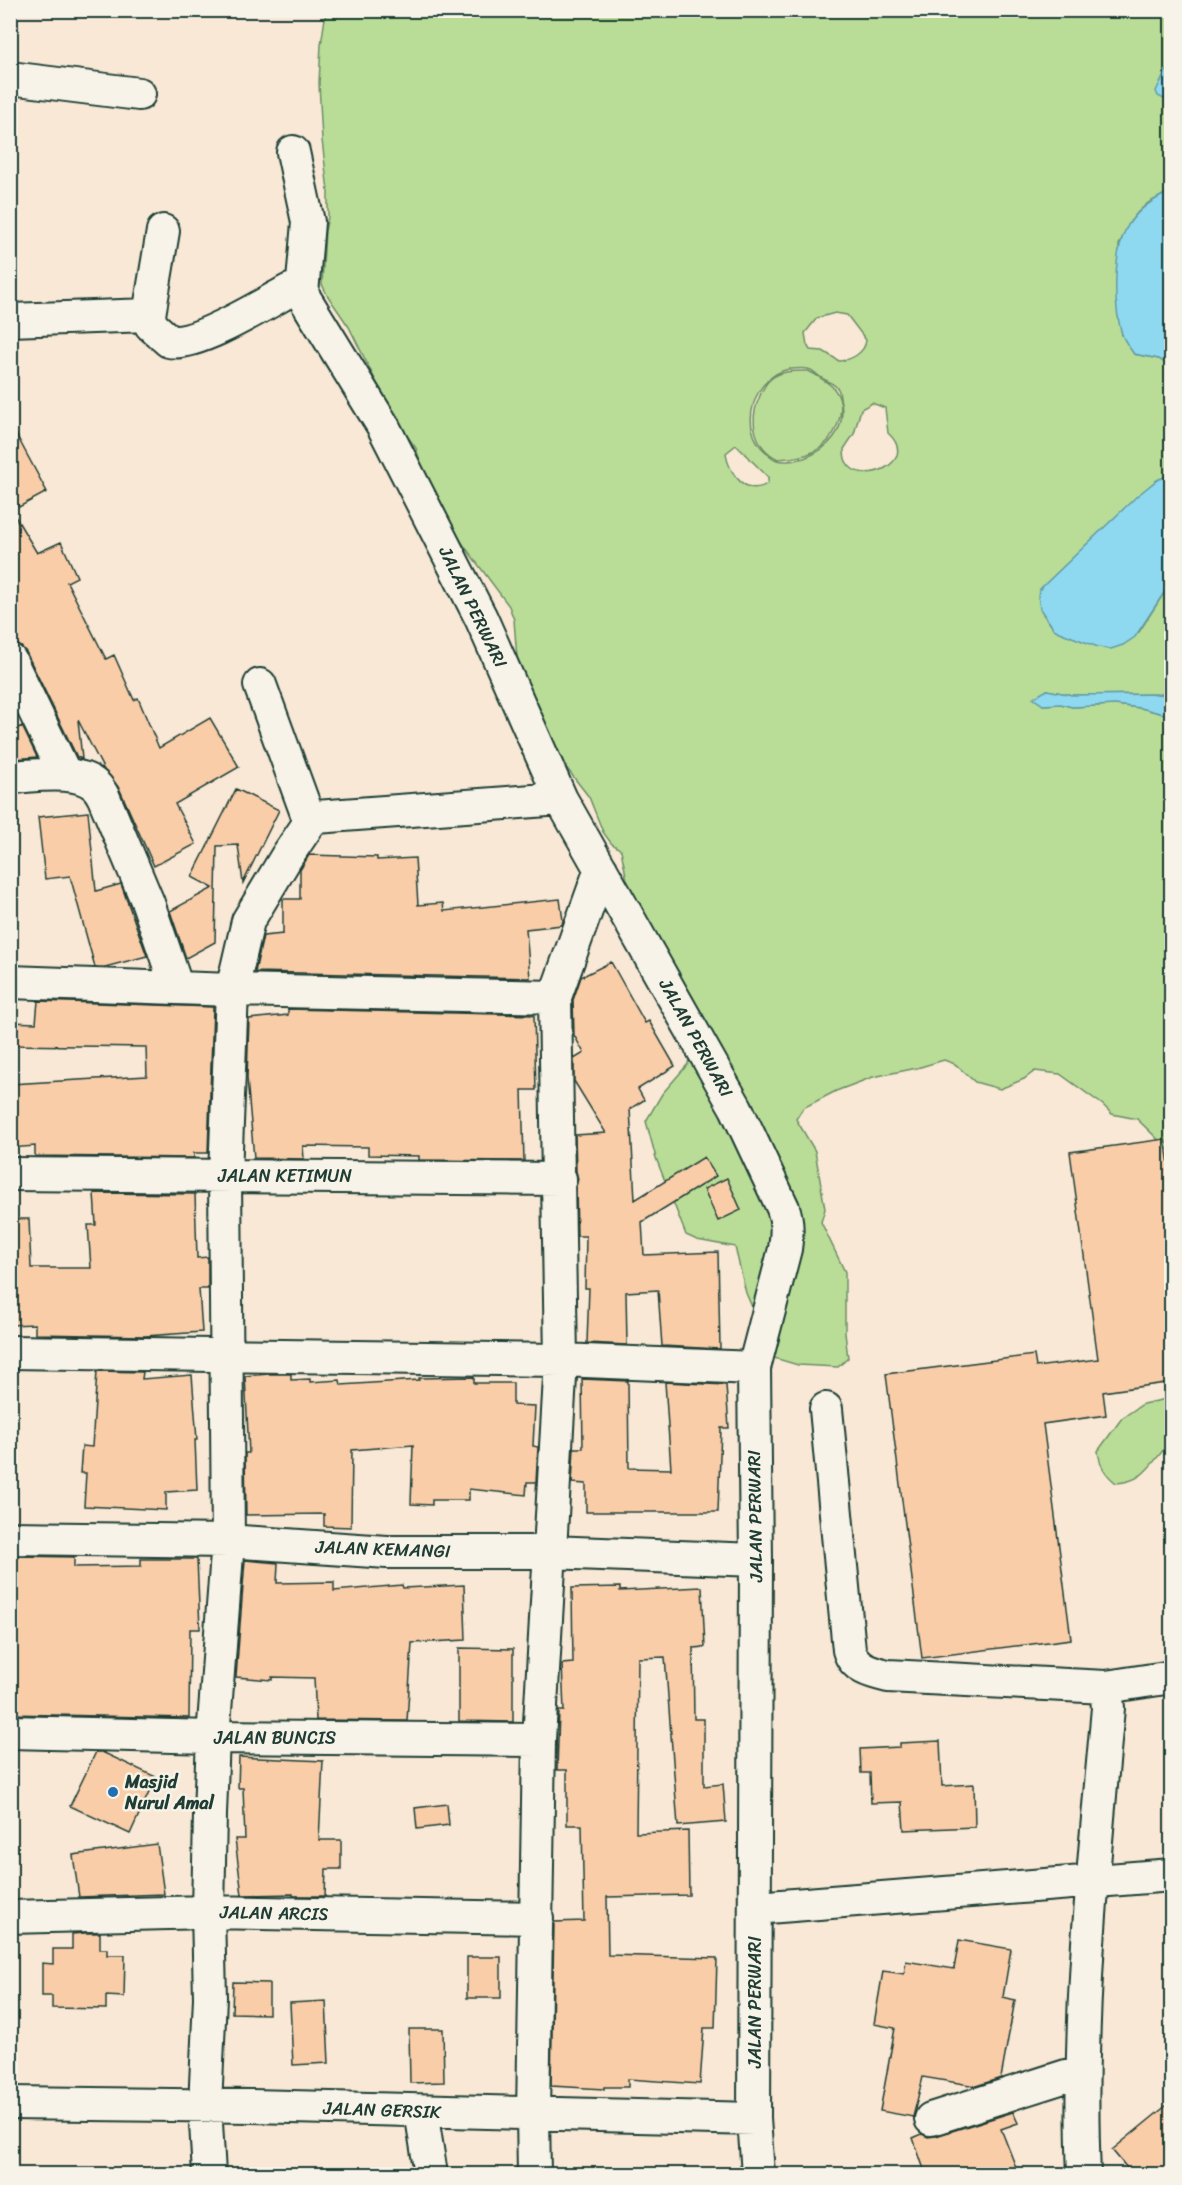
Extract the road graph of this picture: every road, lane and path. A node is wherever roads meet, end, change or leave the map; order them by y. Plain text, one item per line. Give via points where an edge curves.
1 (10, 78) edge
2 (139, 94) dead end
3 (293, 152) dead end
4 (164, 231) dead end
5 (302, 294) junction
6 (149, 315) junction
7 (10, 320) edge
8 (10, 660) edge
9 (260, 685) dead end
10 (65, 774) junction
11 (10, 777) edge
12 (561, 799) junction
13 (309, 822) junction
14 (601, 869) junction
15 (10, 982) edge
16 (177, 988) junction
17 (232, 990) junction
18 (555, 997) junction
19 (10, 1174) edge
20 (225, 1176) junction
21 (560, 1179) junction
22 (10, 1352) edge
23 (226, 1356) junction
24 (561, 1360) junction
25 (754, 1368) junction
26 (826, 1409) dead end
27 (10, 1538) edge
28 (228, 1541) junction
29 (550, 1552) junction
30 (756, 1560) junction
31 (1172, 1677) edge
32 (1106, 1687) junction
33 (10, 1732) edge
34 (213, 1737) junction
35 (539, 1740) junction
36 (1172, 1875) edge
37 (1092, 1882) junction
38 (755, 1908) junction
39 (208, 1912) junction
40 (10, 1917) edge
41 (537, 1918) junction
42 (1082, 2071) junction
43 (10, 2103) edge
44 (205, 2106) junction
45 (421, 2111) junction
46 (533, 2115) junction
47 (754, 2119) junction
48 (931, 2119) dead end
49 (209, 2175) edge
50 (431, 2175) edge
51 (534, 2175) edge
52 (758, 2175) edge
53 (1084, 2175) edge

1 - 2 street
3 - 5 street via 308,222
4 - 6 street
5 - 6 street via 290,290 242,317 181,341 169,341 151,325
5 - 12 street, JALAN PERWARI via 383,426 481,618
6 - 7 street
8 - 10 street
9 - 13 street
10 - 11 street
10 - 16 street via 95,784 104,798 148,903
12 - 13 street via 323,816
12 - 14 street, JALAN PERWARI
13 - 17 street via 248,921
14 - 18 street
14 - 25 street, JALAN PERWARI via 736,1108 787,1218 785,1248
15 - 16 street
16 - 17 street
17 - 18 street
17 - 20 street
18 - 21 street
19 - 20 street, JALAN KETIMUN
20 - 21 street, JALAN KETIMUN
20 - 23 street
21 - 24 street
22 - 23 street
23 - 24 street
23 - 28 street
24 - 25 street
24 - 29 street
25 - 30 street, JALAN PERWARI
26 - 32 street via 849,1650 856,1664 888,1676
27 - 28 street, JALAN KEMANGI
28 - 29 street, JALAN KEMANGI via 387,1552
28 - 34 street
29 - 30 street, JALAN KEMANGI
29 - 35 street
30 - 38 street, JALAN PERWARI
31 - 32 street
32 - 37 street via 1108,1708
33 - 34 street, JALAN BUNCIS
34 - 35 street, JALAN BUNCIS
34 - 39 street
35 - 41 street
36 - 37 street
37 - 38 street
37 - 42 street
38 - 47 street, JALAN PERWARI
39 - 40 street, JALAN ARCIS
39 - 41 street, JALAN ARCIS
39 - 44 street via 210,1998
41 - 46 street
42 - 48 street
42 - 53 street
43 - 44 street, JALAN GERSIK
44 - 45 street, JALAN GERSIK
44 - 49 street
45 - 46 street, JALAN GERSIK
45 - 50 street
46 - 47 street, JALAN GERSIK
46 - 51 street
47 - 52 street, JALAN PERWARI

